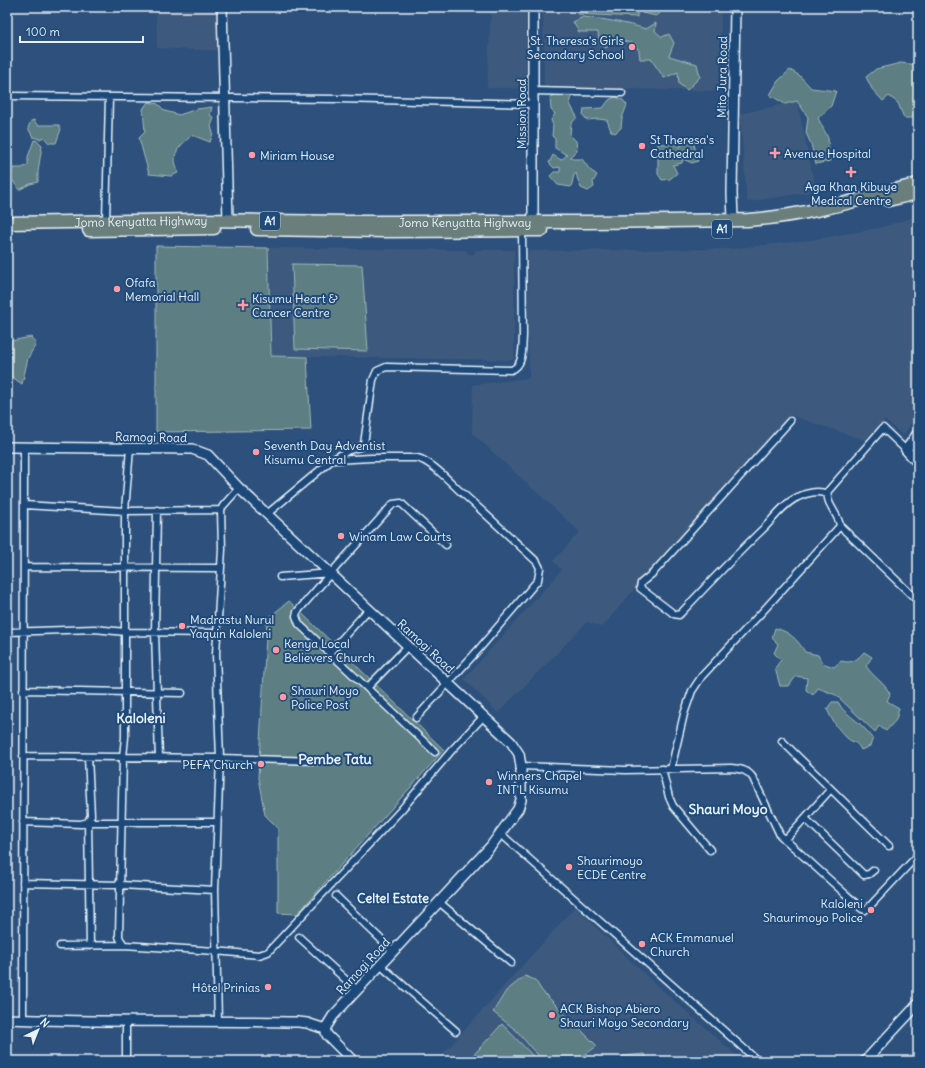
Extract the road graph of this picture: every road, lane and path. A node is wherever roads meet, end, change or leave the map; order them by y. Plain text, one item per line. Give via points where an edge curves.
1 (222, 7) edge
2 (533, 7) edge
3 (735, 7) edge
4 (532, 91) junction
5 (622, 93) dead end
6 (7, 96) edge
7 (109, 97) junction
8 (224, 98) junction
9 (533, 104) junction
10 (918, 184) edge
11 (918, 193) edge
12 (228, 220) junction
13 (734, 220) junction
14 (106, 221) junction
15 (7, 224) edge
16 (529, 227) junction
17 (7, 230) edge
18 (790, 421) dead end
19 (918, 433) edge
20 (7, 446) edge
21 (24, 447) junction
22 (130, 448) junction
23 (906, 450) junction
24 (332, 460) junction
25 (918, 462) edge
26 (239, 488) junction
27 (827, 494) junction
28 (24, 505) junction
29 (157, 510) junction
30 (221, 510) junction
31 (125, 511) junction
32 (267, 514) junction
33 (840, 526) junction
34 (446, 545) dead end
35 (24, 567) junction
36 (221, 568) junction
37 (126, 569) junction
38 (156, 569) junction
39 (331, 574) junction
40 (280, 577) dead end
41 (918, 601) edge
42 (369, 609) junction
43 (7, 632) edge
44 (24, 632) junction
45 (126, 632) junction
46 (155, 632) junction
47 (217, 633) junction
48 (408, 646) junction
49 (329, 653) junction
50 (448, 682) junction
51 (367, 688) junction
52 (23, 690) junction
53 (125, 692) junction
54 (156, 692) junction
55 (182, 693) dead end
56 (484, 716) junction
57 (416, 718) dead end
58 (782, 741) dead end
59 (436, 752) dead end
60 (23, 756) junction
61 (88, 757) junction
62 (123, 757) junction
63 (159, 758) junction
64 (220, 758) junction
65 (318, 761) dead end
66 (522, 766) junction
67 (662, 769) junction
68 (671, 769) junction
69 (831, 789) junction
70 (805, 818) junction
71 (23, 822) junction
72 (88, 822) junction
73 (121, 822) junction
74 (217, 822) junction
75 (501, 834) junction
76 (785, 840) junction
77 (889, 846) dead end
78 (710, 850) dead end
79 (918, 855) edge
80 (874, 870) dead end
81 (23, 883) junction
82 (89, 884) junction
83 (120, 885) junction
84 (215, 890) junction
85 (336, 896) dead end
86 (440, 902) junction
87 (299, 937) dead end
88 (124, 945) junction
89 (60, 946) dead end
90 (90, 946) junction
91 (215, 951) junction
92 (393, 951) junction
93 (511, 963) dead end
94 (380, 965) junction
95 (357, 990) junction
96 (918, 1004) edge
97 (7, 1019) edge
98 (23, 1020) junction
99 (218, 1020) junction
100 (126, 1021) junction
101 (324, 1029) junction
102 (456, 1031) dead end
103 (868, 1060) edge
104 (126, 1061) edge
105 (353, 1061) edge
106 (758, 1061) edge

1 - 8 street
2 - 4 street, Mission Road
3 - 13 street, Mito Jura Road via 732,194
4 - 5 street
4 - 9 street, Mission Road
6 - 7 street
7 - 8 street
7 - 14 street
8 - 9 street
8 - 12 street
9 - 16 street, Mission Road
10 - 13 highway, Jomo Kenyatta Highway / A1 via 798,215
11 - 16 highway, Jomo Kenyatta Highway / A1 via 801,220 719,229
12 - 14 highway, Jomo Kenyatta Highway / A1
12 - 16 highway, Jomo Kenyatta Highway / A1
13 - 16 highway, Jomo Kenyatta Highway / A1 via 589,222
14 - 15 highway, Jomo Kenyatta Highway / A1
16 - 17 highway, Jomo Kenyatta Highway / A1 via 328,231 235,228
16 - 24 street via 522,354 519,365 511,370 386,367 377,370 373,380 364,444
18 - 27 street via 653,573 641,583 640,588 674,614 679,615 796,497 819,492
19 - 23 street
20 - 21 street, Ramogi Road
21 - 22 street, Ramogi Road
21 - 28 street
22 - 26 street, Ramogi Road via 200,451 208,455
22 - 31 street
23 - 25 street
23 - 27 street via 883,428
24 - 32 street
24 - 50 street via 423,460 538,564 538,580
26 - 30 street
26 - 32 street, Ramogi Road
27 - 33 street via 830,507
28 - 31 street
28 - 35 street
29 - 30 street
29 - 31 street
29 - 38 street
30 - 36 street
31 - 37 street
32 - 39 street, Ramogi Road
33 - 41 street
33 - 68 street via 702,676 692,691 684,714
34 - 39 street via 401,503 393,504
35 - 37 street
35 - 44 street
36 - 38 street
36 - 47 street
37 - 38 street
37 - 45 street
38 - 46 street
39 - 40 street
39 - 42 street, Ramogi Road
39 - 49 street via 296,616 299,624
42 - 48 street, Ramogi Road
42 - 49 street
43 - 44 street
44 - 45 street
44 - 52 street
45 - 46 street
45 - 53 street
46 - 47 street
46 - 54 street
47 - 64 street
48 - 50 street, Ramogi Road
48 - 51 street
49 - 51 street
50 - 56 street, Ramogi Road
50 - 57 street
51 - 59 street
52 - 53 street
52 - 60 street
53 - 54 street
53 - 62 street
54 - 55 street
54 - 63 street
56 - 66 street, Ramogi Road via 511,742 519,754
56 - 91 street via 401,810 268,952 259,955
58 - 69 street
60 - 61 street
60 - 71 street
61 - 62 street
61 - 72 street via 91,816
62 - 63 street
62 - 73 street
63 - 64 street
64 - 65 street
64 - 74 street
66 - 67 street
66 - 75 street, Ramogi Road via 521,800
67 - 68 street
67 - 78 street via 673,806
68 - 76 street via 731,768 750,773 780,835
69 - 70 street
69 - 77 street
70 - 76 street
70 - 80 street via 864,875
71 - 72 street
71 - 81 street
72 - 73 street
72 - 82 street
73 - 74 street
73 - 83 street
74 - 84 street
75 - 86 street, Ramogi Road
75 - 106 street
76 - 79 street via 858,906 866,910
81 - 82 street
81 - 98 street
82 - 83 street
82 - 90 street
83 - 84 street
83 - 88 street via 119,936
84 - 91 street
85 - 92 street
86 - 92 street, Ramogi Road
86 - 93 street
87 - 95 street
88 - 90 street
88 - 91 street
89 - 90 street
91 - 99 street
92 - 94 street, Ramogi Road
94 - 95 street, Ramogi Road
94 - 102 street
95 - 101 street, Ramogi Road
96 - 103 street
97 - 98 street
98 - 100 street
99 - 100 street
99 - 101 street via 298,1022
100 - 104 street
101 - 105 street

